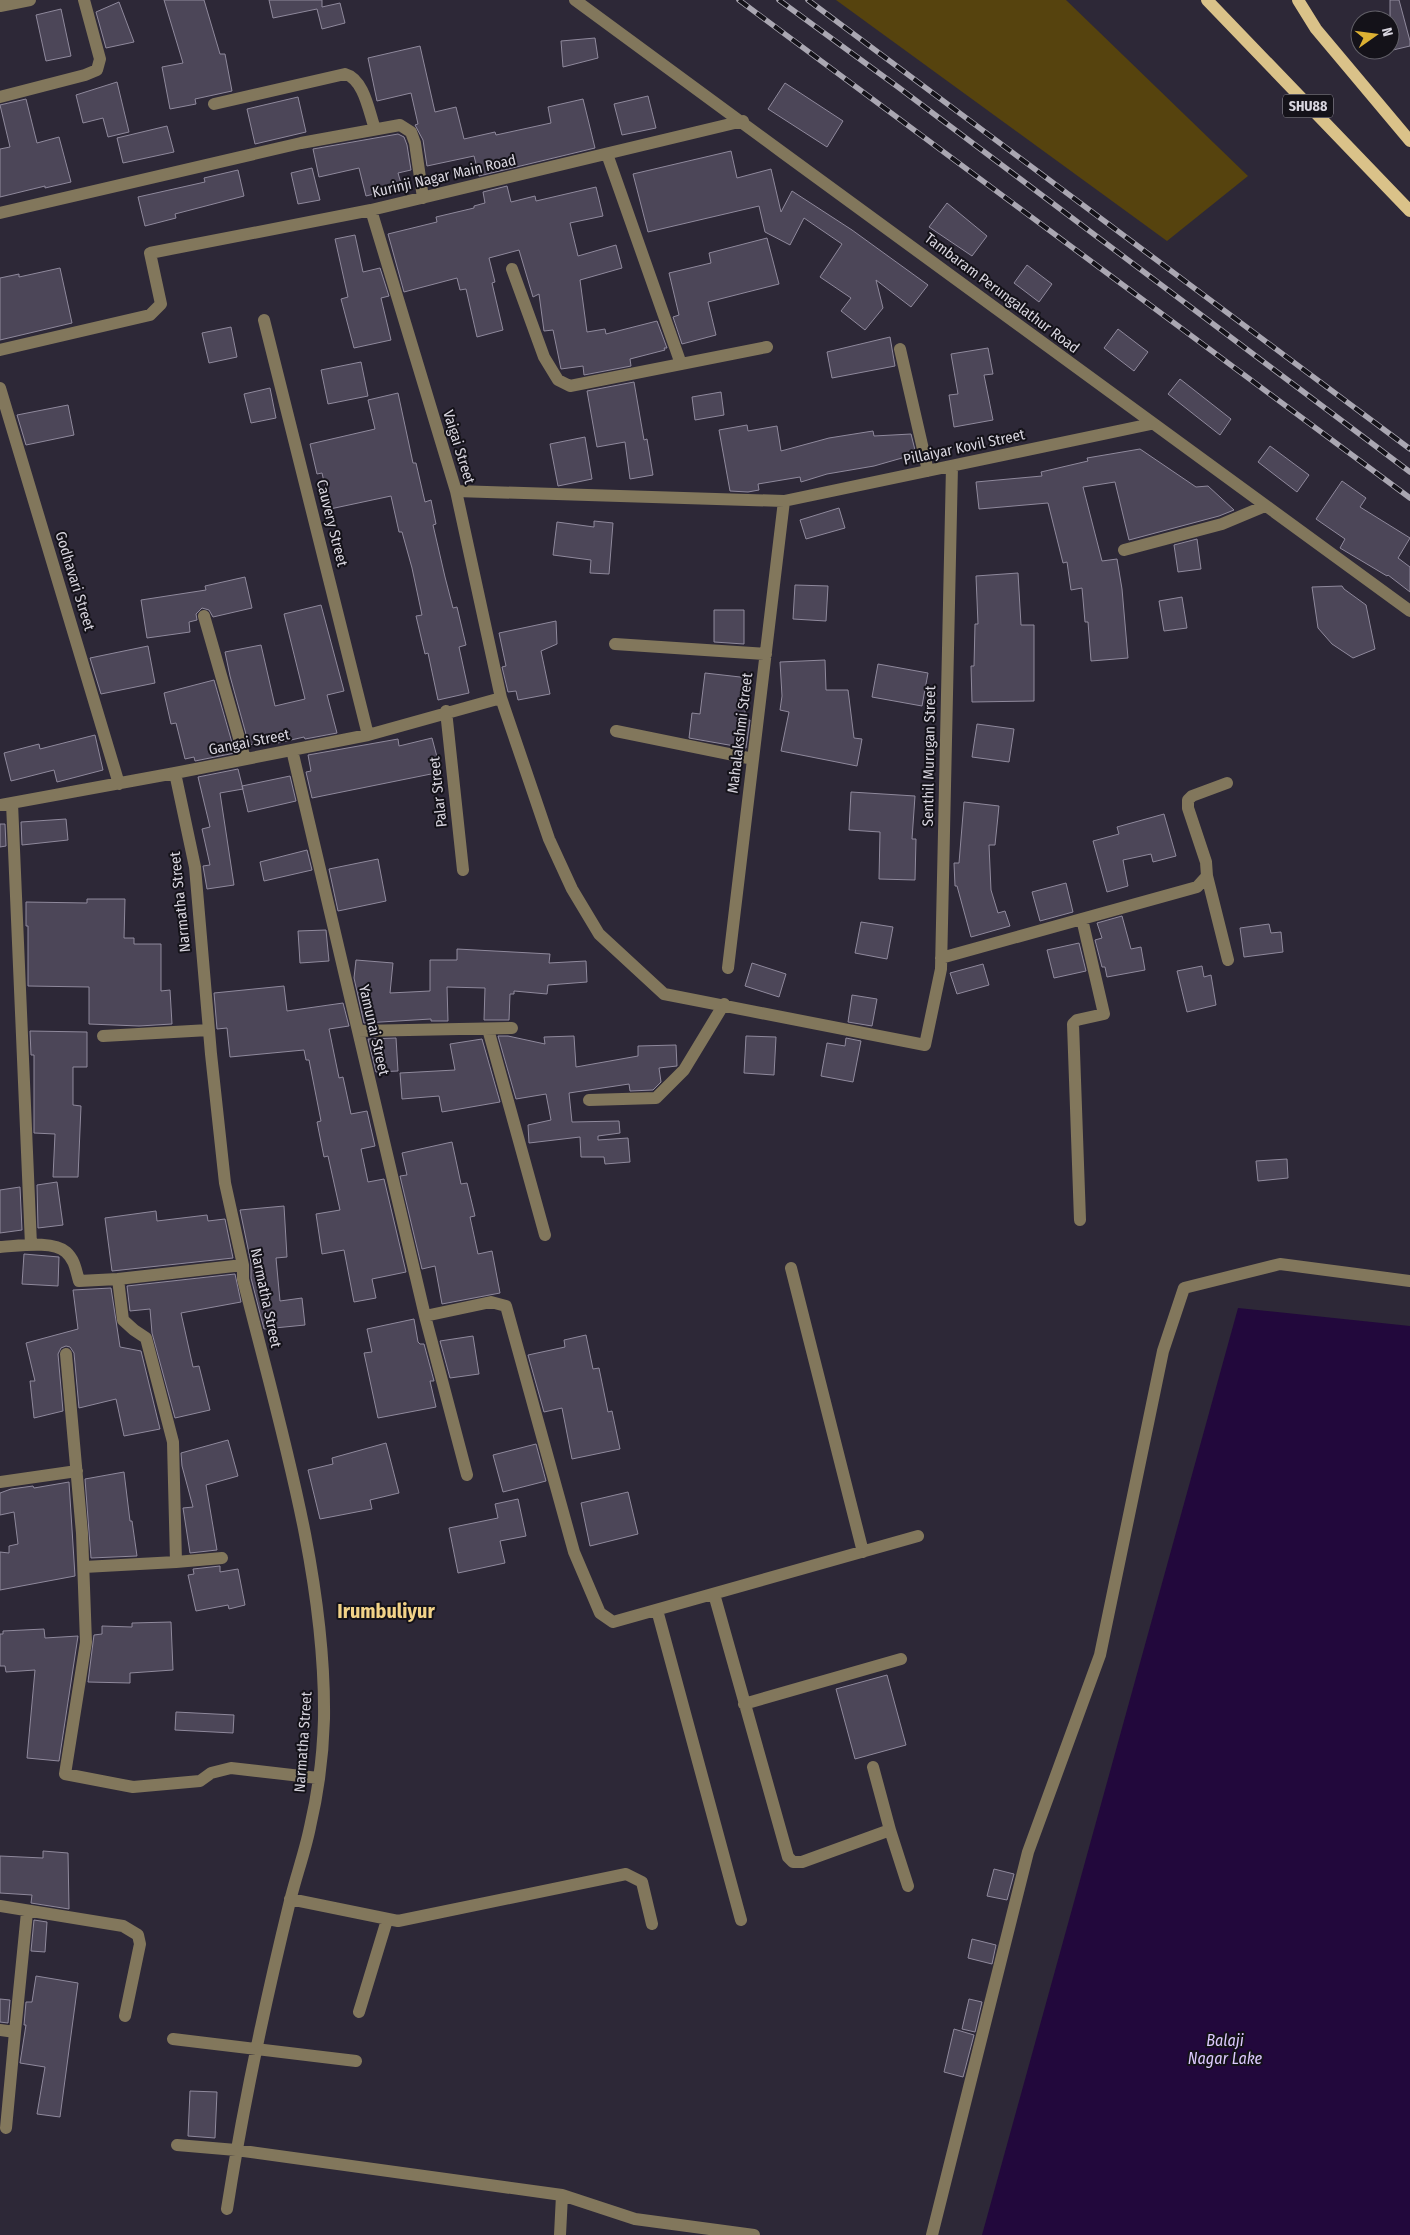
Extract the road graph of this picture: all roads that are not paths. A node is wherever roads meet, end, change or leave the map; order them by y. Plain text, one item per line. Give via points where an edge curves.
1 (30, 0) edge
2 (84, 0) edge
3 (575, 0) edge
4 (1206, 0) edge
5 (1298, 0) edge
6 (0, 6) edge
7 (0, 97) edge
8 (214, 104) dead end
9 (743, 122) junction
10 (375, 129) junction
11 (1410, 141) edge
12 (606, 154) junction
13 (423, 198) junction
14 (371, 210) junction
15 (1410, 212) edge
16 (0, 213) edge
17 (512, 269) dead end
18 (264, 320) dead end
19 (767, 347) dead end
20 (0, 350) edge
21 (900, 350) dead end
22 (681, 364) junction
23 (0, 388) edge
24 (1151, 424) junction
25 (952, 466) junction
26 (928, 471) junction
27 (456, 491) junction
28 (784, 501) junction
29 (1265, 506) junction
30 (1124, 550) dead end
31 (1410, 611) edge
32 (204, 616) dead end
33 (615, 644) dead end
34 (766, 654) junction
35 (501, 698) junction
36 (446, 711) junction
37 (616, 731) dead end
38 (368, 735) junction
39 (292, 750) junction
40 (245, 759) junction
41 (753, 759) junction
42 (175, 773) junction
43 (1227, 783) dead end
44 (118, 784) junction
45 (6, 804) edge
46 (463, 870) dead end
47 (1207, 876) junction
48 (1082, 919) junction
49 (941, 958) junction
50 (1228, 960) dead end
51 (728, 968) dead end
52 (724, 1004) junction
53 (488, 1028) junction
54 (512, 1028) dead end
55 (209, 1030) junction
56 (358, 1031) junction
57 (103, 1036) dead end
58 (925, 1045) joint
59 (589, 1100) dead end
60 (1080, 1220) dead end
61 (545, 1235) dead end
62 (30, 1245) junction
63 (0, 1247) edge
64 (243, 1265) junction
65 (791, 1268) dead end
66 (118, 1279) junction
67 (1410, 1281) edge
68 (425, 1316) junction
69 (66, 1354) dead end
70 (77, 1471) junction
71 (466, 1475) dead end
72 (0, 1482) edge
73 (918, 1536) dead end
74 (863, 1552) junction
75 (222, 1558) dead end
76 (176, 1562) junction
77 (84, 1567) junction
78 (714, 1594) junction
79 (657, 1610) junction
80 (901, 1659) dead end
81 (744, 1704) junction
82 (873, 1767) dead end
83 (318, 1778) junction
84 (890, 1830) junction
85 (908, 1886) dead end
86 (290, 1900) junction
87 (0, 1906) edge
88 (27, 1912) junction
89 (387, 1920) junction
90 (741, 1920) dead end
91 (652, 1924) dead end
92 (359, 2012) dead end
93 (125, 2016) dead end
94 (0, 2030) edge
95 (15, 2032) junction
96 (173, 2039) dead end
97 (257, 2049) junction
98 (356, 2061) dead end
99 (6, 2128) dead end
100 (177, 2144) dead end
101 (236, 2150) junction
102 (562, 2194) junction
103 (227, 2209) dead end
104 (560, 2235) edge
105 (754, 2235) edge
106 (932, 2235) edge

1 - 6 street
2 - 7 street via 100,59 97,70
3 - 9 street, Tambaram Perungalathur Road
4 - 15 main road, SHU88
5 - 11 main road via 1316,29
8 - 10 street via 345,74 359,84
9 - 12 street, Kurinji Nagar Main Road
9 - 24 street, Tambaram Perungalathur Road
10 - 13 street via 400,126 411,132
10 - 16 street via 301,142
12 - 13 street, Kurinji Nagar Main Road
12 - 22 street
13 - 14 street, Kurinji Nagar Main Road
14 - 20 street, Kurinji Nagar Main Road via 150,253 161,304 150,315
14 - 27 street, Vaigai Street
17 - 22 street via 544,357 558,380 570,386
18 - 38 street, Cauvery Street
19 - 22 street
21 - 26 street
23 - 44 street, Godhavari Street
24 - 25 street, Pillaiyar Kovil Street
24 - 29 street, Tambaram Perungalathur Road
25 - 26 street, Pillaiyar Kovil Street
25 - 49 street, Senthil Murugan Street
26 - 28 street, Pillaiyar Kovil Street
27 - 28 street, Pillaiyar Kovil Street
27 - 35 street, Vaigai Street
28 - 34 street, Mahalakshmi Street
29 - 30 street via 1222,524
29 - 31 street, Tambaram Perungalathur Road
32 - 40 street
33 - 34 street
34 - 41 street, Mahalakshmi Street
35 - 36 street, Gangai Street
35 - 52 street, Vaigai Street via 549,839 572,889 599,934 664,994
36 - 38 street, Gangai Street
36 - 46 street, Palar Street
37 - 41 street
38 - 39 street, Gangai Street
39 - 40 street, Gangai Street
39 - 56 street, Yamunai Street
40 - 42 street, Gangai Street
41 - 51 street, Mahalakshmi Street
42 - 44 street, Gangai Street
42 - 55 street, Narmatha Street via 195,867
43 - 47 street via 1188,800
44 - 45 street, Gangai Street
45 - 62 street
47 - 48 street via 1197,887
47 - 50 street
48 - 49 street
48 - 60 street via 1104,1014 1077,1020 1073,1024
49 - 58 street, Senthil Murugan Street
52 - 58 street, Vaigai Street
52 - 59 street via 684,1070 656,1098
53 - 54 street
53 - 56 street
53 - 61 street
55 - 57 street
55 - 64 street, Narmatha Street via 225,1183
56 - 68 street, Yamunai Street
62 - 63 street
62 - 66 street via 57,1246 67,1253 79,1281
64 - 66 street
64 - 83 street, Narmatha Street via 243,1279 305,1535 322,1663 324,1721
65 - 74 street
66 - 76 street via 123,1320 146,1338 173,1442
67 - 106 street via 1280,1264 1184,1288 1163,1351 1100,1655 1028,1852
68 - 71 street, Yamunai Street
68 - 79 street via 491,1302 506,1306 574,1552 600,1614 613,1622
69 - 70 street
70 - 72 street
70 - 77 street
73 - 74 street
74 - 78 street
75 - 76 street
76 - 77 street
77 - 83 street via 86,1642 65,1774 133,1787 200,1781 211,1773 231,1768
78 - 79 street
78 - 81 street
79 - 90 street
80 - 81 street
81 - 84 street via 788,1857 793,1862 802,1862
82 - 84 street
83 - 86 street, Narmatha Street via 311,1827
84 - 85 street
86 - 89 street
86 - 97 street, Narmatha Street
87 - 88 street
88 - 93 street via 123,1926 138,1935 140,1944
88 - 95 street
89 - 91 street via 398,1921 626,1874 642,1882
89 - 92 street
94 - 95 street
95 - 99 street
96 - 97 street
97 - 98 street
97 - 101 street, Narmatha Street
100 - 101 street
101 - 102 street
101 - 103 street, Narmatha Street
102 - 104 street
102 - 105 street via 635,2219

